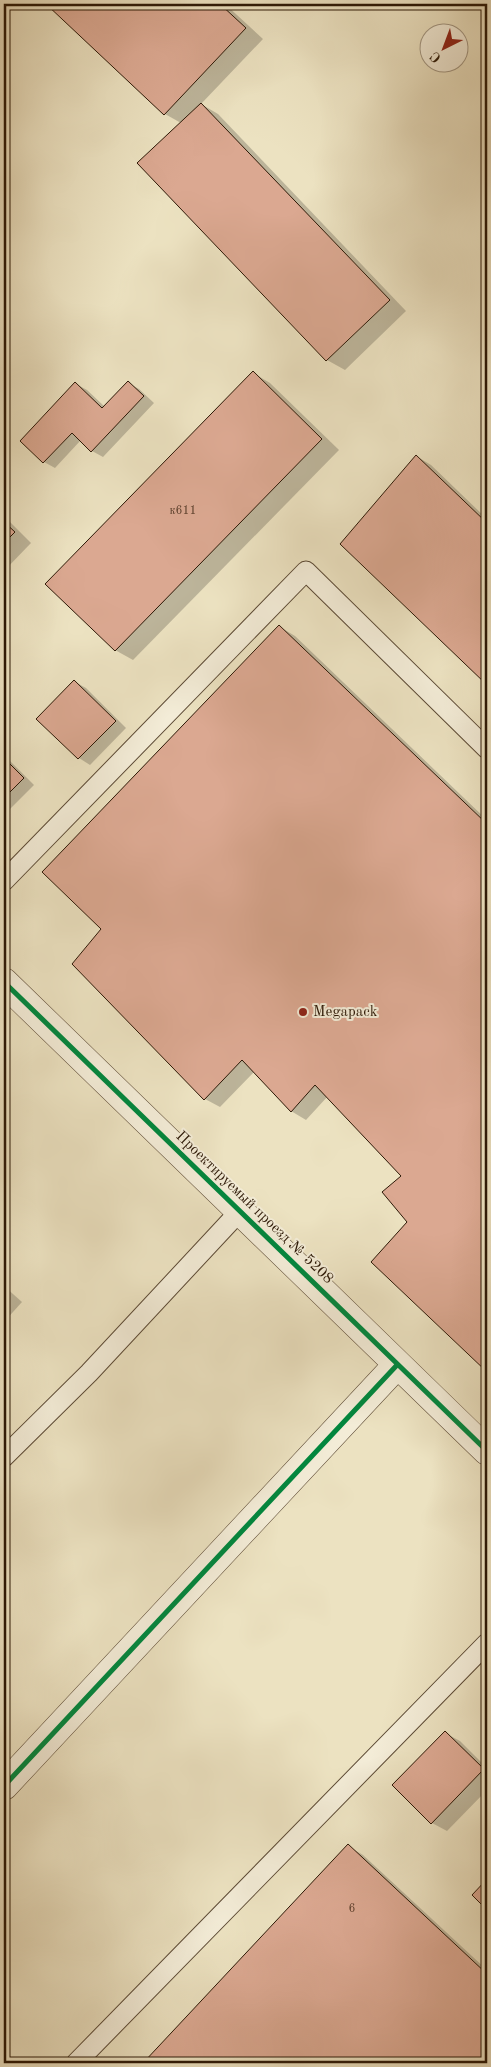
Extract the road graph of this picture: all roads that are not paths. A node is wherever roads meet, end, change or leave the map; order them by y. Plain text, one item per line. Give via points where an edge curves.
1 (487, 749) edge
2 (4, 881) edge
3 (4, 982) edge
4 (240, 1212) junction
5 (397, 1365) junction
6 (487, 1451) edge
7 (4, 1458) edge
8 (487, 1643) edge
9 (4, 1786) edge
10 (76, 2063) edge

1 - 2 lane via 306,572
3 - 4 street, Проектируемый проезд № 5208
4 - 5 street, Проектируемый проезд № 5208
4 - 7 lane
5 - 6 street, Проектируемый проезд № 5208
5 - 9 street
8 - 10 lane

